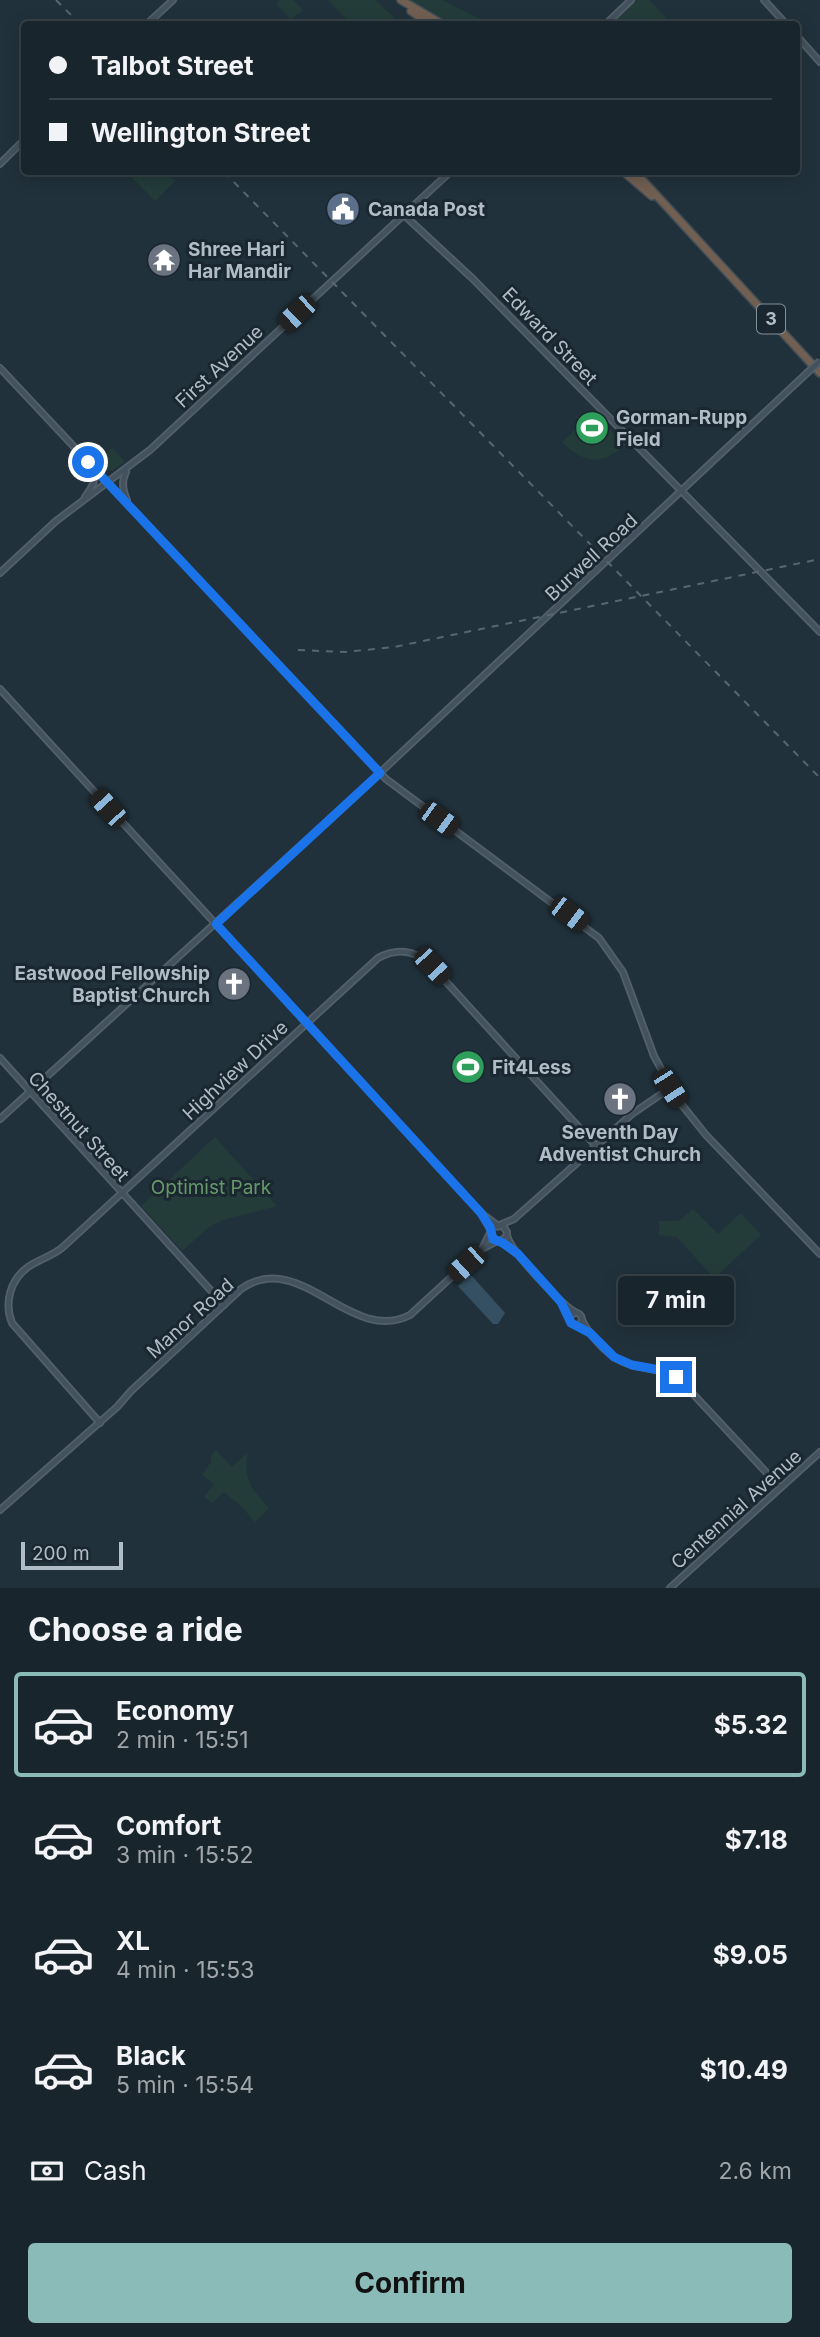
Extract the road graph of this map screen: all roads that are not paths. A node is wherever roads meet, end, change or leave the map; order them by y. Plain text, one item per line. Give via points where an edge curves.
1 (173, 0) edge
2 (399, 0) edge
3 (631, 0) edge
4 (764, 0) edge
5 (150, 21) edge
6 (425, 21) edge
7 (437, 21) edge
8 (609, 21) edge
9 (783, 21) edge
10 (800, 40) edge
11 (820, 62) edge
12 (21, 143) edge
13 (0, 164) edge
14 (447, 175) edge
15 (627, 175) edge
16 (640, 175) edge
17 (403, 214) junction
18 (722, 265) junction
19 (820, 361) edge
20 (0, 368) edge
21 (820, 373) edge
22 (91, 465) junction
23 (127, 469) junction
24 (109, 482) junction
25 (682, 490) junction
26 (83, 500) junction
27 (129, 504) junction
28 (0, 573) edge
29 (820, 632) edge
30 (0, 690) edge
31 (380, 773) junction
32 (216, 924) junction
33 (306, 1023) junction
34 (0, 1058) edge
35 (670, 1088) junction
36 (29, 1092) junction
37 (0, 1119) edge
38 (595, 1145) junction
39 (122, 1194) junction
40 (481, 1213) junction
41 (514, 1219) junction
42 (499, 1225) junction
43 (491, 1233) junction
44 (507, 1233) junction
45 (498, 1241) junction
46 (482, 1249) junction
47 (518, 1254) junction
48 (820, 1254) edge
49 (561, 1302) junction
50 (224, 1305) junction
51 (575, 1312) junction
52 (570, 1317) junction
53 (582, 1320) junction
54 (577, 1325) junction
55 (590, 1333) junction
56 (100, 1423) junction
57 (820, 1451) edge
58 (780, 1488) junction
59 (0, 1510) edge
60 (670, 1588) edge

1 - 5 street
2 - 6 highway
2 - 7 highway
3 - 8 street
4 - 9 street
10 - 11 street
12 - 13 street
14 - 17 street, First Avenue
15 - 18 highway
16 - 18 highway, 3
17 - 23 street, First Avenue
17 - 25 street, Edward Street
18 - 21 highway, 3
19 - 25 street, Burwell Road, bridge
20 - 22 street
22 - 24 street
22 - 26 street via 95,483
23 - 24 street, First Avenue
23 - 27 street via 122,479
24 - 26 street, First Avenue
24 - 27 street
25 - 29 street, Edward Street
25 - 31 street, Burwell Road
26 - 28 street, First Avenue
27 - 31 street
30 - 32 street
31 - 32 street, Burwell Road
31 - 35 street via 589,929 616,960 634,995
32 - 33 street
32 - 36 street, Burwell Road
33 - 38 street, Highview Drive via 378,958 396,951 417,955
33 - 39 street, Highview Drive
33 - 40 street
34 - 36 street, Chestnut Street
35 - 38 street
35 - 48 street via 706,1135
36 - 37 street, Burwell Road
36 - 39 street, Chestnut Street
38 - 41 street
39 - 50 street, Chestnut Street
39 - 56 street, Highview Drive via 61,1249 23,1271 8,1302 16,1329
40 - 42 street
40 - 43 street
41 - 42 street
41 - 44 street
42 - 43 street
42 - 44 street
43 - 45 street
43 - 46 street
44 - 45 street, Manor Road
44 - 47 street
45 - 46 street, Manor Road
45 - 47 street
46 - 50 street, Manor Road via 410,1315 398,1319 369,1319 277,1278 253,1282
47 - 49 street
49 - 51 street
49 - 52 street
50 - 56 street, Manor Road
51 - 52 street
51 - 53 street
52 - 54 street
53 - 54 street
53 - 55 street
54 - 55 street
55 - 58 street via 619,1360 680,1380
56 - 59 street, Manor Road
57 - 58 street, Centennial Avenue
58 - 60 street, Centennial Avenue

